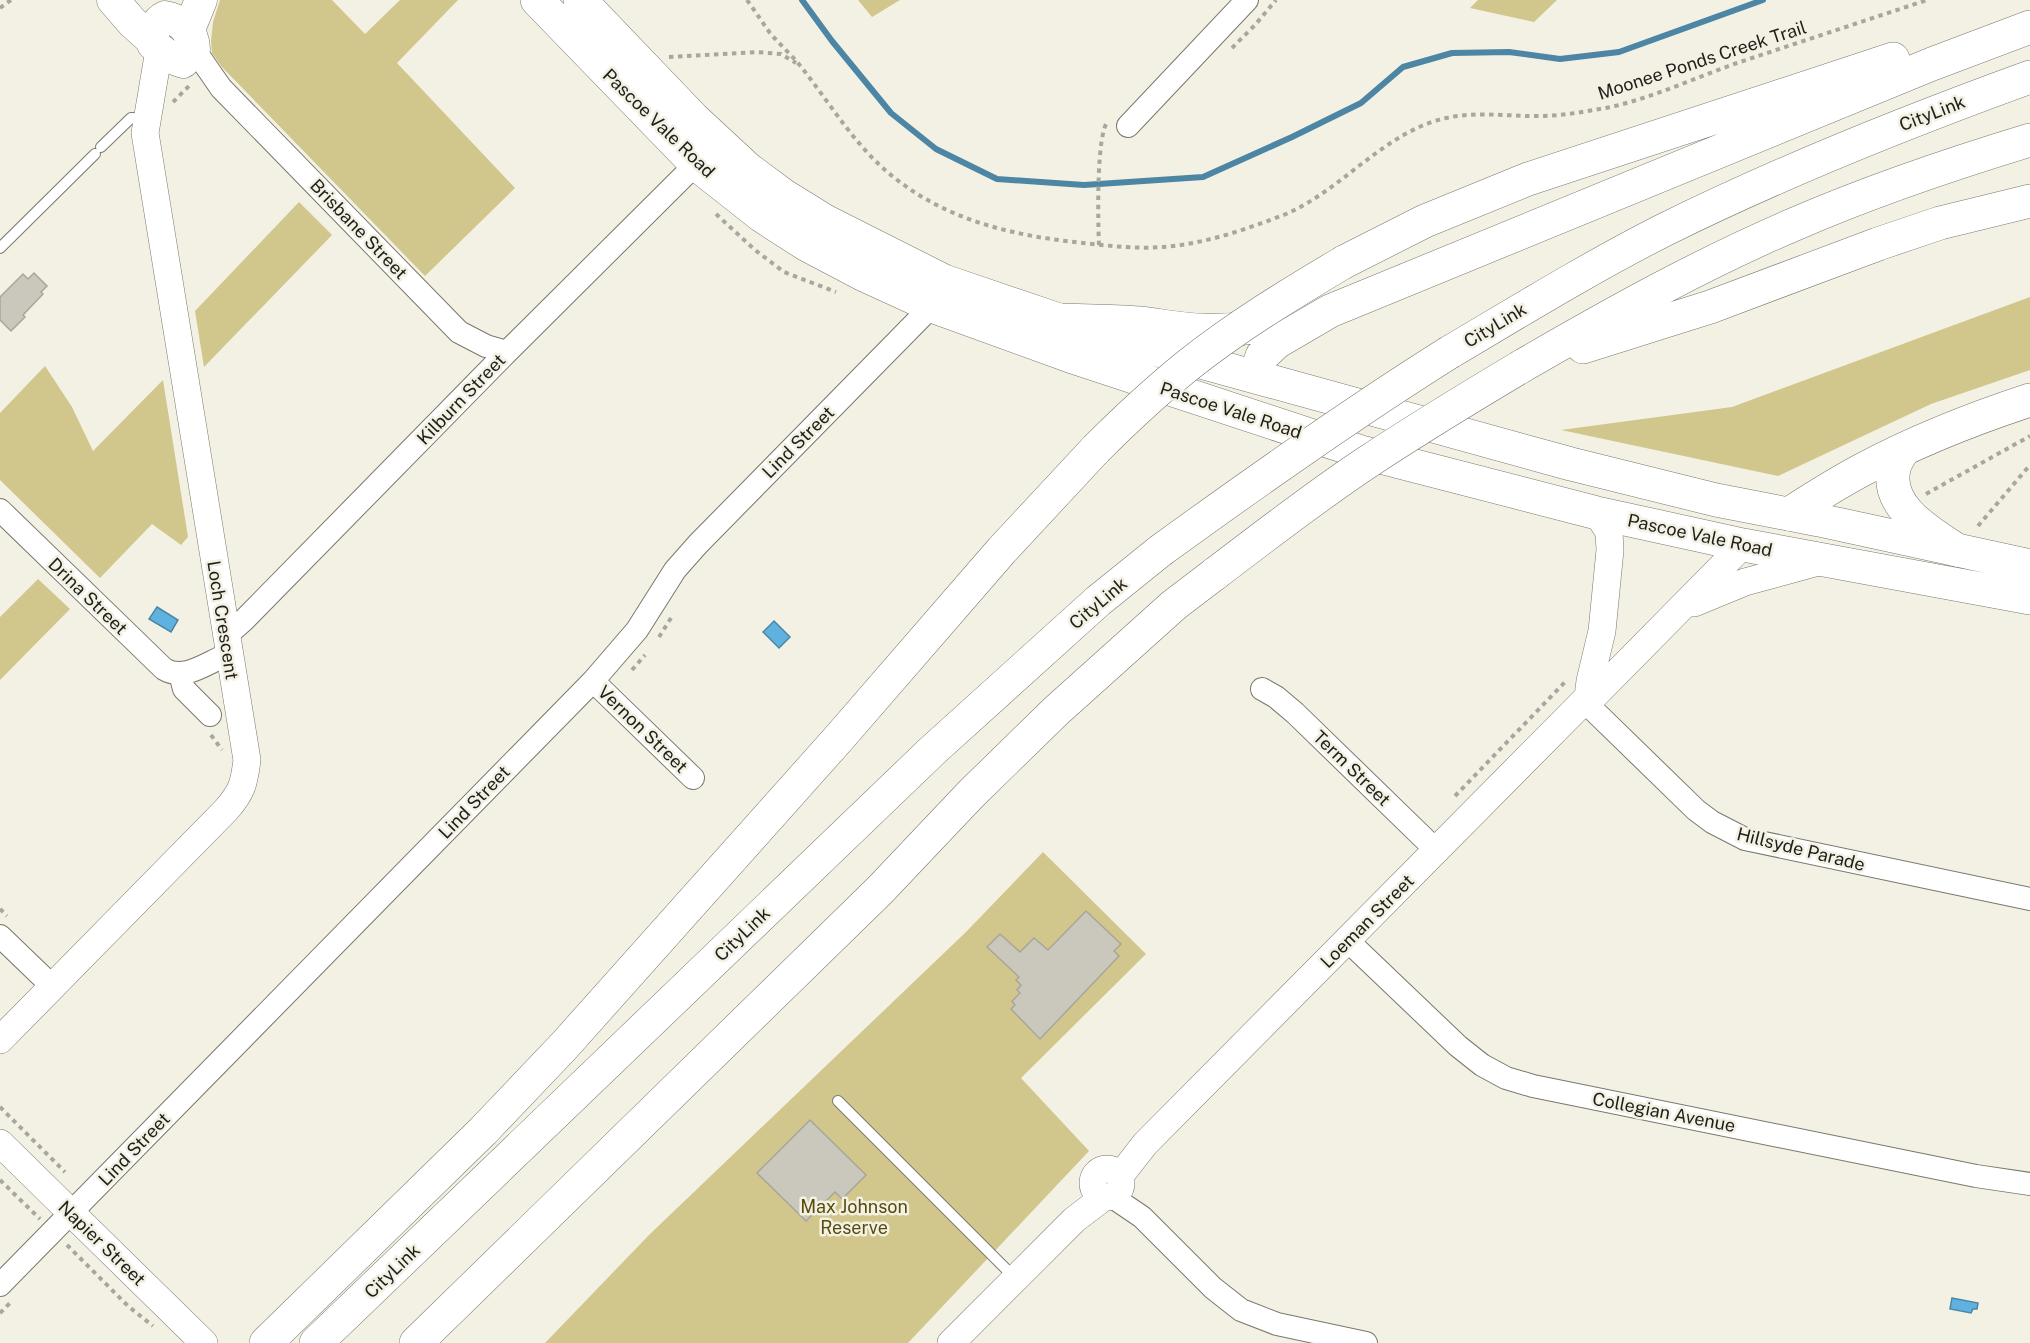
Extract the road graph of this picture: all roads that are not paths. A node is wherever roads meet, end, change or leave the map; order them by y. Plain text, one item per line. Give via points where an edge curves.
1 (537, 0) edge
2 (580, 0) edge
3 (1247, 0) edge
4 (2030, 20) edge
5 (2030, 27) edge
6 (166, 28) edge
7 (2030, 77) edge
8 (155, 110) junction
9 (1128, 126) dead end
10 (2030, 140) edge
11 (696, 164) junction
12 (2030, 201) edge
13 (0, 248) edge
14 (932, 306) junction
15 (1330, 311) junction
16 (1059, 320) junction
17 (507, 352) junction
18 (1522, 366) junction
19 (1255, 376) junction
20 (2030, 400) edge
21 (1264, 421) junction
22 (1904, 448) junction
23 (0, 510) edge
24 (1597, 513) junction
25 (1789, 514) junction
26 (1967, 538) junction
27 (1743, 545) junction
28 (1823, 560) junction
29 (2030, 566) edge
30 (2030, 597) edge
31 (1682, 608) junction
32 (227, 644) junction
33 (180, 674) junction
34 (593, 681) junction
35 (1262, 689) dead end
36 (1586, 699) junction
37 (210, 716) dead end
38 (693, 778) dead end
39 (1437, 851) junction
40 (2030, 899) edge
41 (0, 936) edge
42 (1348, 940) junction
43 (52, 987) junction
44 (0, 1040) edge
45 (838, 1101) dead end
46 (0, 1143) edge
47 (2030, 1184) edge
48 (1110, 1186) junction
49 (69, 1221) junction
50 (1015, 1278) junction
51 (0, 1285) edge
52 (196, 1335) edge
53 (266, 1343) edge
54 (316, 1343) edge
55 (416, 1343) edge
56 (951, 1343) edge
57 (1366, 1343) edge

1 - 11 main road, Pascoe Vale Road
2 - 16 main road, Pascoe Vale Road via 693,118 783,195 944,281
3 - 9 street
4 - 53 main road, bridge via 1953,40 1528,179 1425,221 1282,299 1189,365 1095,449 564,1046 483,1131
5 - 15 main road
6 - 8 street via 173,77
6 - 17 street, Brisbane Street via 459,332
7 - 54 main road, CityLink, bridge via 1877,134 1665,230 1562,285 1363,407 1160,551 1080,617 932,751
8 - 13 lane via 131,118
8 - 32 street, Loch Crescent via 145,133 147,151
10 - 18 main road via 1898,183 1795,224 1694,272
11 - 14 main road, Pascoe Vale Road via 762,216 807,244
11 - 17 street, Kilburn Street
12 - 18 main road via 1940,223 1710,307
14 - 21 main road, Pascoe Vale Road
14 - 34 street, Lind Street via 698,544 675,570 637,630
15 - 16 main road via 1226,332
15 - 19 main road via 1277,342 1262,356
16 - 19 main road, Pascoe Vale Road
17 - 32 street, Kilburn Street via 236,628
18 - 55 main road, bridge via 1367,462 1174,605 1056,711 880,890
19 - 21 main road
19 - 25 main road, Pascoe Vale Road via 1571,464
20 - 22 main road
21 - 24 main road, Pascoe Vale Road via 1361,452
22 - 25 main road
22 - 26 main road via 1895,464 1895,497 1934,535
23 - 33 street, Drina Street via 155,662 168,672
24 - 27 main road, Pascoe Vale Road
24 - 36 street via 1609,532 1610,550 1602,630
25 - 26 main road, Pascoe Vale Road
25 - 27 main road
26 - 29 main road, Pascoe Vale Road
27 - 28 main road, Pascoe Vale Road
27 - 31 street, Loeman Street
28 - 30 main road, Pascoe Vale Road
28 - 31 street via 1745,582
31 - 36 street, Loeman Street via 1596,694
32 - 33 street
32 - 43 street, Loch Crescent via 247,760 239,795
33 - 37 street via 184,689
34 - 38 street, Vernon Street
34 - 49 street, Lind Street
35 - 39 street, Term Street via 1295,713
36 - 39 street, Loeman Street
36 - 40 street, Hillsyde Parade via 1696,810 1745,839
39 - 42 street, Loeman Street
41 - 43 street
42 - 47 street, Collegian Avenue via 1458,1046 1506,1078
42 - 48 street, Loeman Street via 1145,1144
43 - 44 street, Loch Crescent
45 - 50 lane
46 - 49 street, Napier Street
48 - 50 street, Loeman Street
48 - 57 street via 1214,1288 1242,1310 1277,1324
49 - 51 street, Lind Street
49 - 52 street, Napier Street
50 - 56 street, Loeman Street

